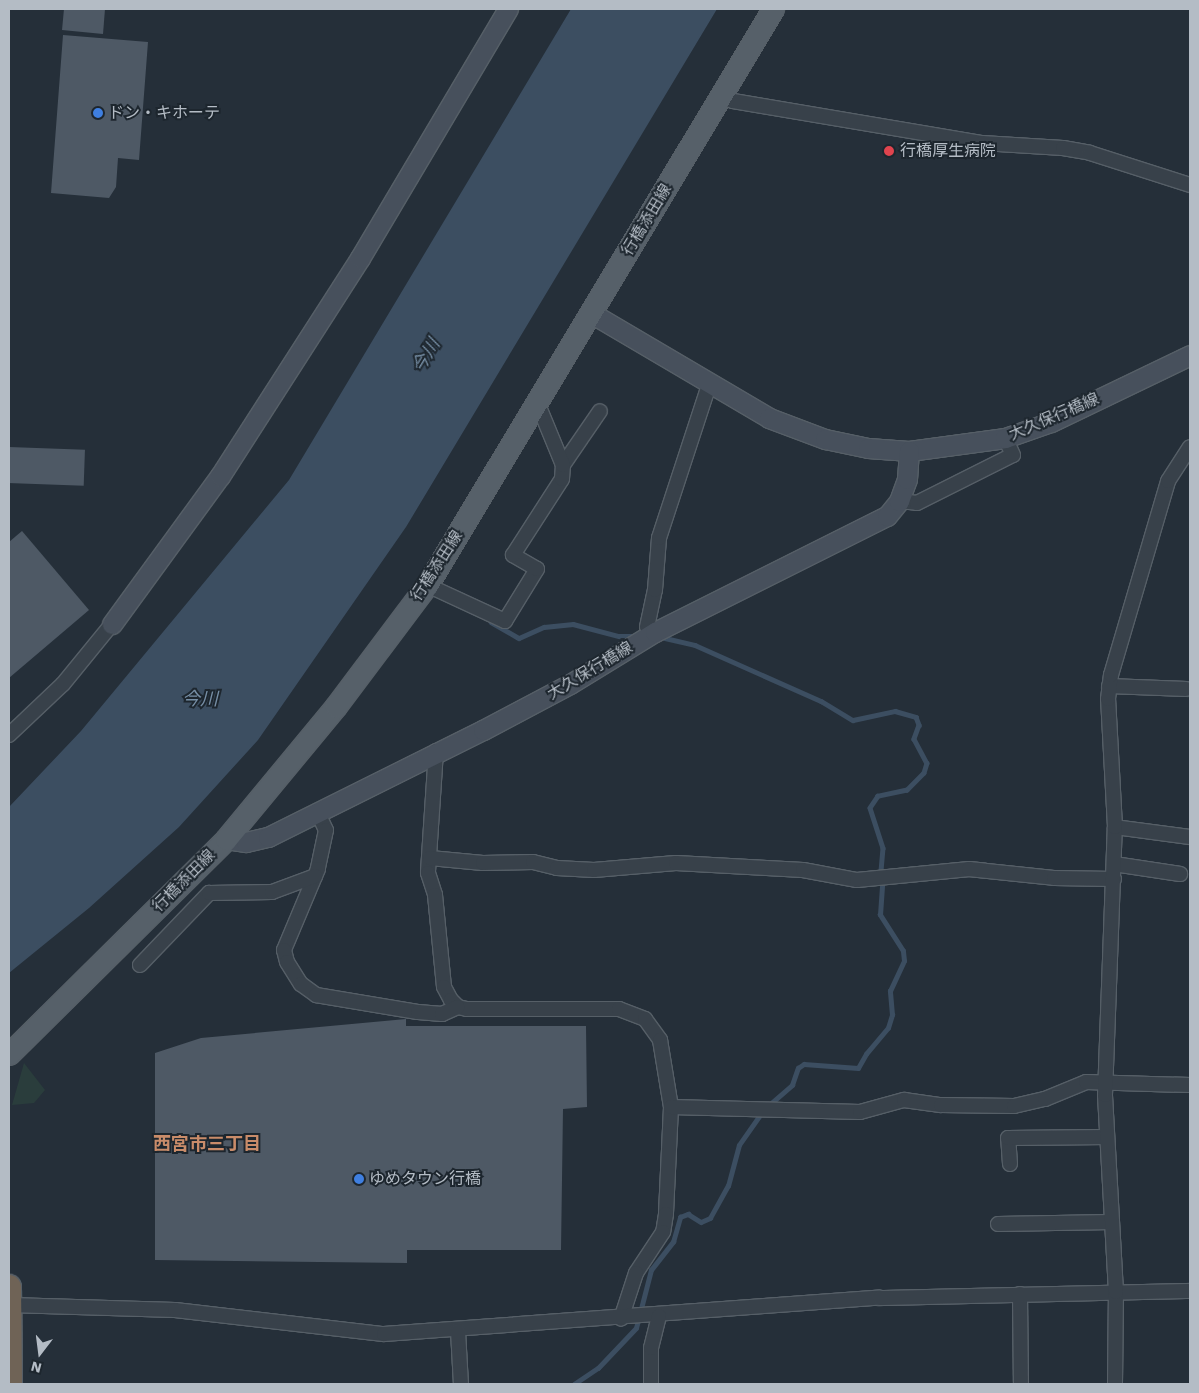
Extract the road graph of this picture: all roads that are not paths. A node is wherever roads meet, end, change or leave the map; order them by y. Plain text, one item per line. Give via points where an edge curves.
1 (508, 9) edge
2 (773, 9) edge
3 (722, 96) junction
4 (1190, 186) edge
5 (591, 313) junction
6 (1190, 355) edge
7 (709, 384) junction
8 (537, 402) junction
9 (600, 411) dead end
10 (1005, 438) junction
11 (1190, 447) edge
12 (909, 451) junction
13 (563, 465) junction
14 (899, 501) junction
15 (427, 584) junction
16 (112, 624) joint
17 (656, 632) junction
18 (1109, 686) junction
19 (1186, 690) dead end
20 (9, 735) edge
21 (436, 751) junction
22 (317, 811) junction
23 (1114, 827) junction
24 (1190, 836) edge
25 (226, 839) junction
26 (430, 858) junction
27 (1114, 864) junction
28 (1180, 874) dead end
29 (315, 876) junction
30 (1114, 879) junction
31 (140, 964) dead end
32 (458, 1007) junction
33 (9, 1054) edge
34 (1106, 1081) junction
35 (1190, 1085) edge
36 (671, 1107) junction
37 (1108, 1137) junction
38 (1010, 1164) dead end
39 (1112, 1222) junction
40 (998, 1224) dead end
41 (1190, 1291) edge
42 (1116, 1292) junction
43 (1020, 1294) junction
44 (10, 1296) edge
45 (659, 1316) junction
46 (621, 1319) junction
47 (458, 1331) junction
48 (10, 1384) edge
49 (461, 1384) edge
50 (651, 1384) edge
51 (1021, 1384) edge
52 (1115, 1384) edge

1 - 16 main road via 360,258 225,468
2 - 3 main road, 行橋添田線
3 - 4 street via 733,101 982,143 1090,153
3 - 5 main road, 行橋添田線
5 - 7 main road, 大久保行橋線
5 - 8 main road, 行橋添田線
6 - 10 main road, 大久保行橋線 via 1050,422
7 - 12 main road, 大久保行橋線 via 770,418 825,439 868,448
7 - 17 street via 659,538 655,590 647,627
8 - 13 street
8 - 15 main road, 行橋添田線
9 - 13 street
10 - 12 main road, 大久保行橋線
10 - 14 street via 1013,455 917,503
11 - 18 street via 1168,481
12 - 14 main road, 大久保行橋線 via 906,479
13 - 15 street via 562,479 513,555 537,569 505,621
14 - 17 main road, 大久保行橋線 via 887,516
15 - 25 main road, 行橋添田線 via 336,706
16 - 20 street via 63,684
17 - 21 main road, 大久保行橋線 via 570,684
18 - 19 street
18 - 23 street
21 - 22 main road, 大久保行橋線
21 - 26 street
22 - 25 main road, 大久保行橋線 via 268,837 246,842
22 - 29 street via 326,830
23 - 24 street
23 - 27 street
25 - 33 main road, 行橋添田線
26 - 30 street via 483,863 533,862 557,868 594,870 676,863 803,870 857,880 969,869 1054,878
26 - 32 street via 428,873 435,895 444,987
27 - 28 street
27 - 30 street
29 - 31 street via 272,892 209,893
29 - 32 street via 284,950 287,962 307,992 442,1014
30 - 34 street
32 - 36 street via 619,1009 634,1012 645,1019 660,1040
34 - 35 street
34 - 36 street via 1086,1082 1046,1099 1014,1106 940,1105 904,1100 860,1112
34 - 37 street
36 - 46 street via 663,1232 636,1273
37 - 38 street via 1008,1138
37 - 39 street
39 - 40 street
39 - 42 street
41 - 42 street
42 - 43 street
42 - 52 street
43 - 45 street via 880,1298
43 - 51 street
44 - 47 street via 175,1310 384,1334
44 - 48 highway
45 - 46 street
45 - 50 street via 651,1348
46 - 47 street
47 - 49 street

